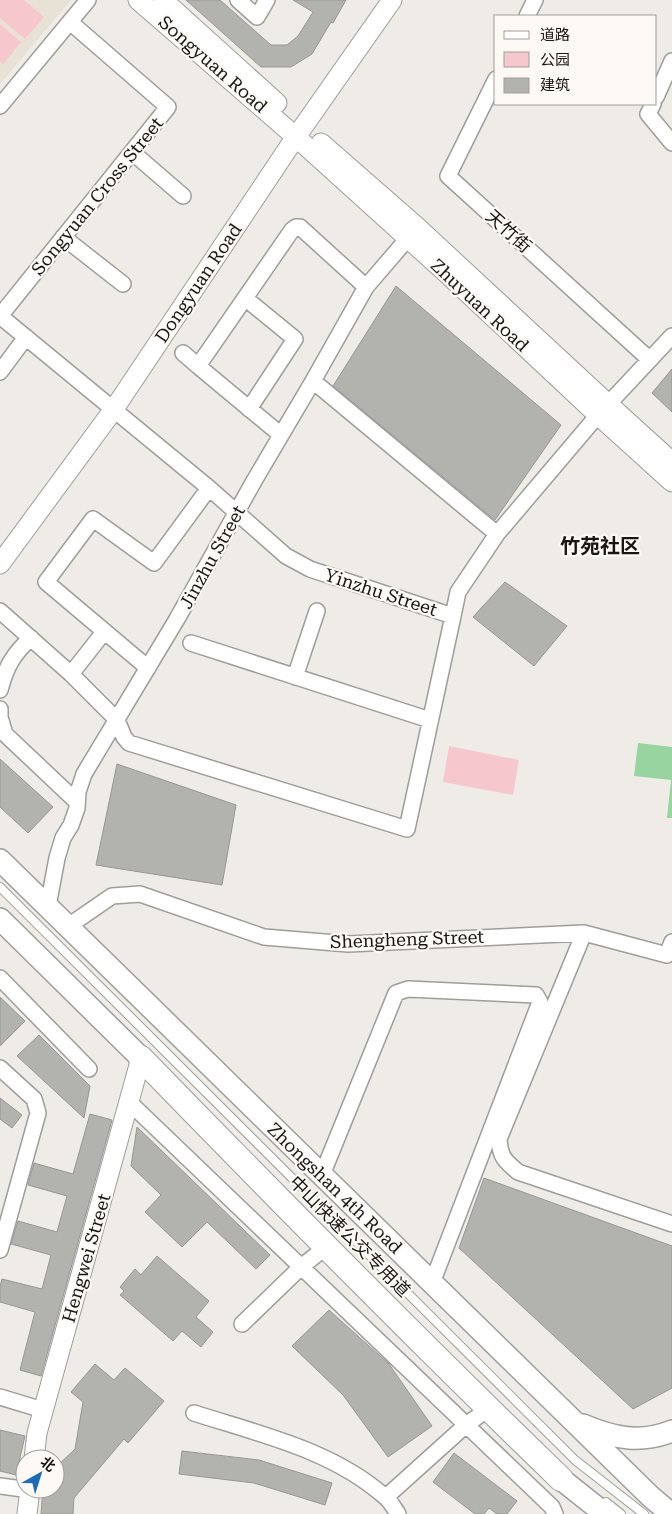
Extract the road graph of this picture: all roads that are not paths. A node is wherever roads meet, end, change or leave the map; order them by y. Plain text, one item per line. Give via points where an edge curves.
1 (88, 0) edge
2 (138, 0) edge
3 (163, 0) edge
4 (238, 0) edge
5 (267, 0) edge
6 (378, 0) edge
7 (392, 0) edge
8 (535, 0) edge
9 (528, 15) edge
10 (70, 22) junction
11 (672, 61) edge
12 (494, 84) edge
13 (657, 96) edge
14 (652, 105) edge
15 (0, 106) edge
16 (295, 128) junction
17 (672, 143) edge
18 (132, 152) junction
19 (183, 196) dead end
20 (412, 232) junction
21 (63, 237) junction
22 (122, 284) dead end
23 (366, 287) junction
24 (245, 298) junction
25 (0, 316) edge
26 (672, 336) edge
27 (26, 337) junction
28 (183, 353) dead end
29 (649, 359) junction
30 (198, 366) junction
31 (0, 372) edge
32 (313, 381) junction
33 (109, 405) junction
34 (249, 409) junction
35 (603, 409) junction
36 (281, 435) junction
37 (672, 462) edge
38 (672, 482) edge
39 (209, 488) junction
40 (237, 512) junction
41 (497, 534) junction
42 (0, 542) edge
43 (0, 564) edge
44 (0, 611) edge
45 (317, 611) dead end
46 (452, 616) junction
47 (104, 632) junction
48 (31, 638) junction
49 (191, 643) dead end
50 (148, 668) junction
51 (71, 674) junction
52 (295, 677) junction
53 (0, 690) edge
54 (0, 709) edge
55 (117, 720) junction
56 (430, 720) junction
57 (77, 802) junction
58 (0, 860) edge
59 (0, 887) edge
60 (48, 906) junction
61 (0, 919) edge
62 (67, 927) junction
63 (21, 928) dead end
64 (584, 933) junction
65 (672, 942) edge
66 (0, 978) edge
67 (127, 1034) junction
68 (140, 1058) junction
69 (0, 1068) edge
70 (89, 1069) dead end
71 (129, 1102) junction
72 (198, 1105) dead end
73 (322, 1175) junction
74 (7, 1202) edge
75 (672, 1224) edge
76 (326, 1247) junction
77 (0, 1250) edge
78 (301, 1267) junction
79 (432, 1283) junction
80 (242, 1324) dead end
81 (0, 1398) edge
82 (488, 1409) junction
83 (44, 1410) junction
84 (194, 1413) dead end
85 (575, 1422) junction
86 (466, 1425) junction
87 (672, 1431) edge
88 (35, 1449) edge
89 (561, 1479) joint
90 (0, 1486) edge
91 (15, 1488) edge
92 (386, 1497) junction
93 (29, 1499) edge
94 (599, 1509) edge
95 (27, 1514) edge
96 (398, 1514) edge
97 (556, 1514) edge
98 (621, 1514) edge
99 (644, 1514) edge
100 (671, 1514) edge

1 - 10 street
2 - 16 street, Songyuan Road
3 - 16 street, Songyuan Road
4 - 5 street via 257,17
6 - 16 street, Dongyuan Road
7 - 16 street, Dongyuan Road
8 - 9 street
10 - 15 street
10 - 18 street, Songyuan Cross Street via 168,107
11 - 13 street
12 - 29 street, 天竹街 via 448,176
14 - 17 street via 648,114
16 - 20 street, Zhuyuan Road
16 - 33 street, Dongyuan Road
18 - 19 street
18 - 21 street, Songyuan Cross Street
20 - 23 street, Jinzhu Street
20 - 35 street, Zhuyuan Road
21 - 22 street
21 - 25 street, Songyuan Cross Street
23 - 24 street via 300,227 292,230
23 - 32 street, Jinzhu Street
24 - 30 street
24 - 34 street via 295,339
25 - 27 street, Yinzhu Street
26 - 29 street, Yinzhu Street
27 - 31 street
27 - 33 street, Yinzhu Street
28 - 30 street
29 - 35 street, Yinzhu Street
30 - 34 street
32 - 36 street, Jinzhu Street
32 - 41 street
33 - 39 street, Yinzhu Street
33 - 42 street, Dongyuan Road
33 - 43 street, Dongyuan Road
34 - 36 street
35 - 37 street, Zhuyuan Road
35 - 38 street, Zhuyuan Road
35 - 41 street, Yinzhu Street
36 - 40 street, Jinzhu Street
39 - 40 street, Yinzhu Street
39 - 47 street via 154,563 93,519 46,582
40 - 46 street, Yinzhu Street via 286,556 310,569
40 - 50 street, Jinzhu Street
41 - 46 street, Yinzhu Street via 458,592
44 - 48 street
45 - 52 street
46 - 56 street
47 - 50 street
47 - 51 street
48 - 51 street
48 - 53 street via 11,659
49 - 52 street
50 - 55 street, Jinzhu Street
51 - 55 street
52 - 56 street
54 - 57 street via 5,734
55 - 56 street via 128,743 407,829
55 - 57 street, Jinzhu Street via 84,774
57 - 60 street, Jinzhu Street via 57,858
58 - 60 main road, Zhongshan 4th Road
59 - 99 lane, 中山快速公交专用道 via 575,1460
60 - 62 main road, Zhongshan 4th Road
61 - 68 main road
62 - 64 street, Shengheng Street via 112,896 140,894 264,937 348,944
62 - 73 main road, Zhongshan 4th Road
63 - 67 lane
64 - 65 street, Shengheng Street via 667,955
64 - 75 street via 499,1139 499,1150 504,1160 518,1172
66 - 70 street
67 - 68 lane
67 - 72 lane
68 - 71 street, Hengwei Street
68 - 76 main road
69 - 74 street via 34,1098 38,1113
71 - 78 street
71 - 83 street, Hengwei Street
73 - 79 main road, Zhongshan 4th Road
73 - 79 street via 396,993 408,989 536,995 540,1002
74 - 77 street
76 - 78 street
76 - 82 main road
78 - 80 street
78 - 86 street
79 - 85 main road, Zhongshan 4th Road
81 - 83 street
82 - 86 street
82 - 89 main road
83 - 88 street, Hengwei Street
84 - 92 street via 296,1446 352,1471
85 - 87 main road via 630,1439
85 - 100 main road, Zhongshan 4th Road
86 - 92 street
86 - 97 street
89 - 94 main road
90 - 91 street
92 - 96 street
93 - 95 street
94 - 98 lane

